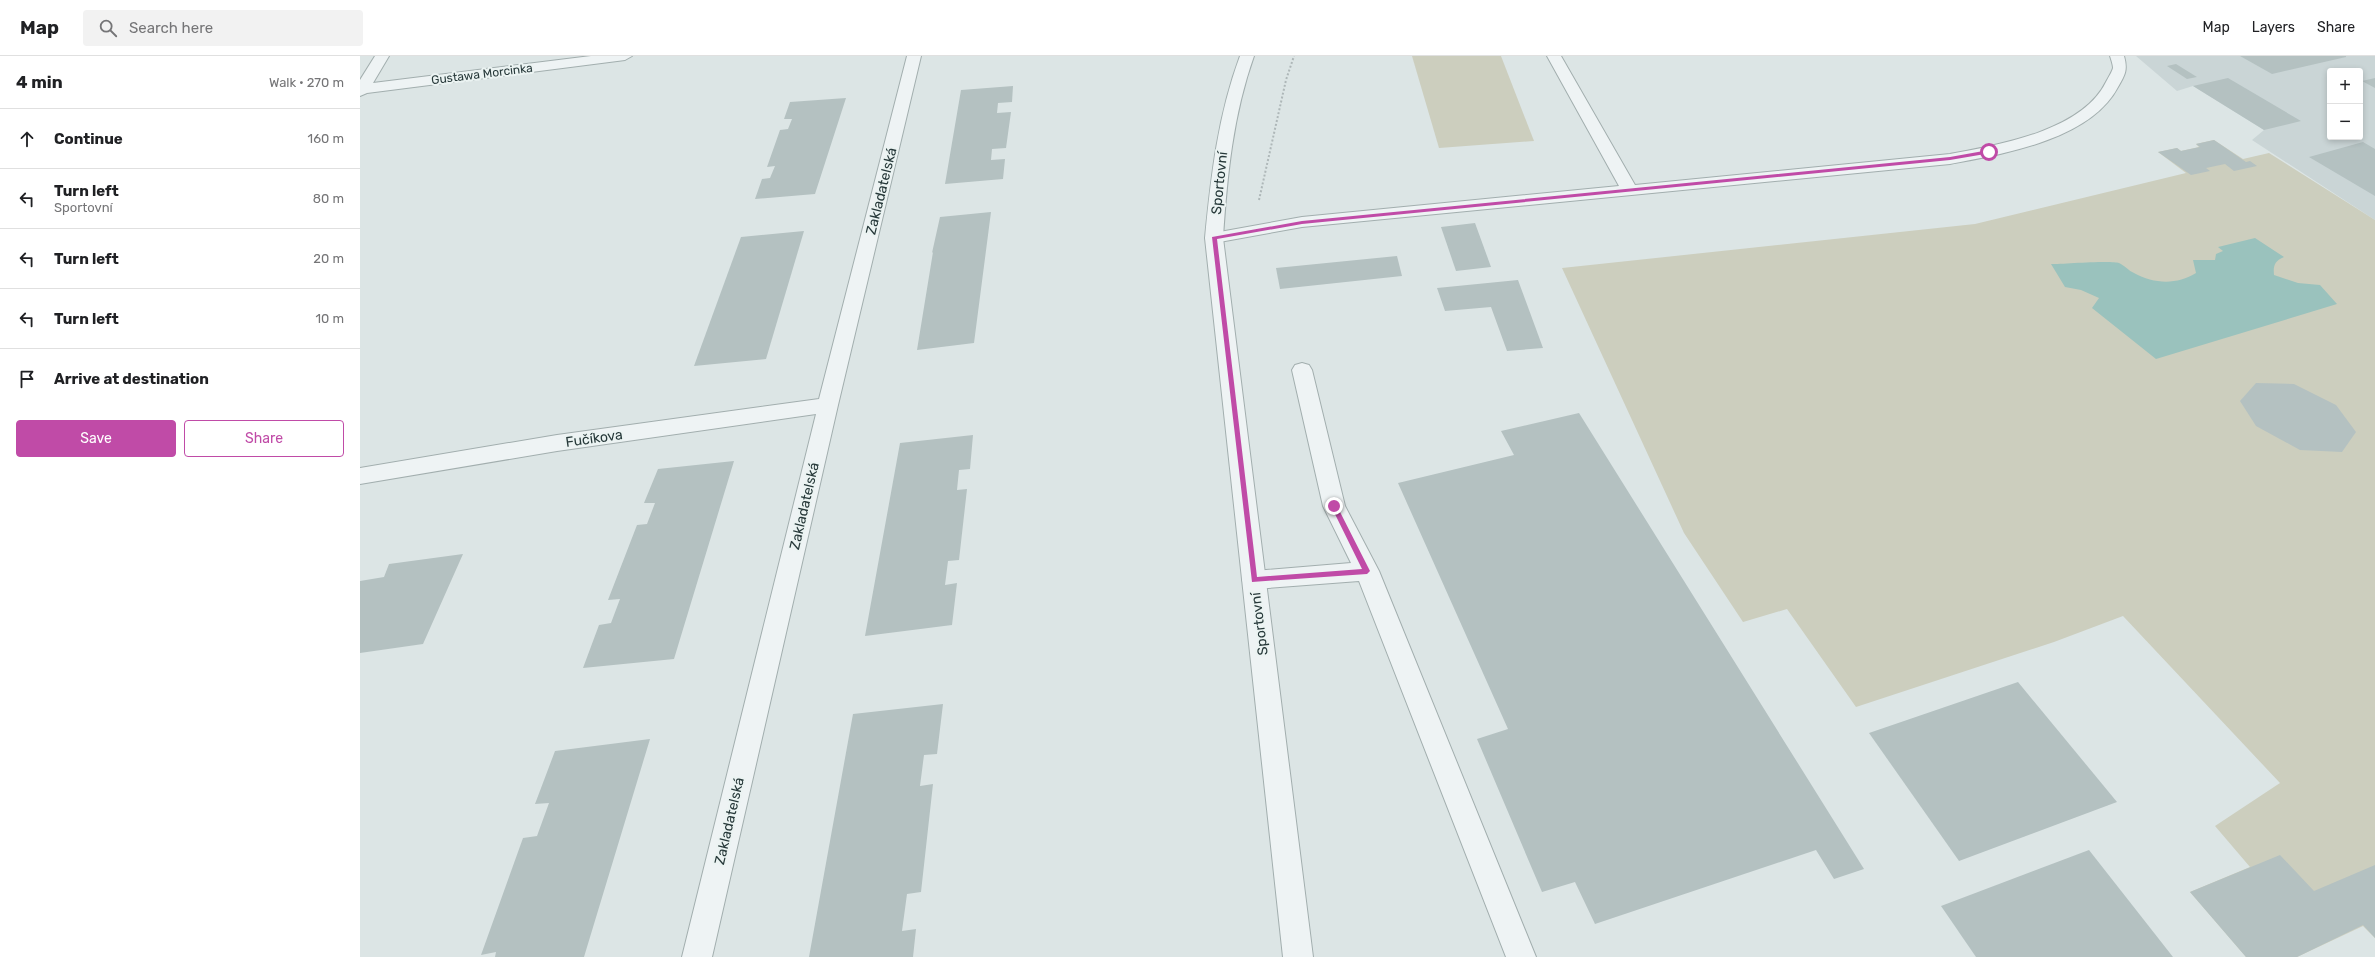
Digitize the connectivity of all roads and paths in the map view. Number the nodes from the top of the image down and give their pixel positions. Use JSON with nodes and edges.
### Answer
{"nodes":[{"id":1,"x":382,"y":56,"type":"edge"},
{"id":2,"x":625,"y":56,"type":"edge"},
{"id":3,"x":914,"y":56,"type":"edge"},
{"id":4,"x":1247,"y":56,"type":"edge"},
{"id":5,"x":1294,"y":56,"type":"edge"},
{"id":6,"x":1554,"y":56,"type":"edge"},
{"id":7,"x":2117,"y":56,"type":"edge"},
{"id":8,"x":361,"y":90,"type":"edge"},
{"id":9,"x":1629,"y":189,"type":"junction"},
{"id":10,"x":1252,"y":231,"type":"junction"},
{"id":11,"x":1214,"y":238,"type":"junction"},
{"id":12,"x":1302,"y":370,"type":"dead end"},
{"id":13,"x":828,"y":405,"type":"junction"},
{"id":14,"x":360,"y":476,"type":"edge"},
{"id":15,"x":1367,"y":571,"type":"junction"},
{"id":16,"x":1254,"y":580,"type":"junction"},
{"id":17,"x":697,"y":957,"type":"edge"},
{"id":18,"x":1298,"y":957,"type":"edge"},
{"id":19,"x":1521,"y":957,"type":"edge"}],
"edges":[{"from":1,"to":8,"type":"street"},
{"from":2,"to":8,"type":"street","name":"Gustawa Morcinka"},
{"from":3,"to":13,"type":"street","name":"Zakladatelská"},
{"from":4,"to":11,"type":"street","name":"Sportovní"},
{"from":5,"to":10,"type":"path"},
{"from":6,"to":9,"type":"street"},
{"from":7,"to":9,"type":"street"},
{"from":9,"to":10,"type":"street"},
{"from":10,"to":11,"type":"street"},
{"from":11,"to":16,"type":"street","name":"Sportovní"},
{"from":12,"to":15,"type":"street"},
{"from":13,"to":14,"type":"street","name":"Fučíkova"},
{"from":13,"to":17,"type":"street","name":"Zakladatelská"},
{"from":15,"to":16,"type":"street"},
{"from":15,"to":19,"type":"street"},
{"from":16,"to":18,"type":"street","name":"Sportovní"}]}
